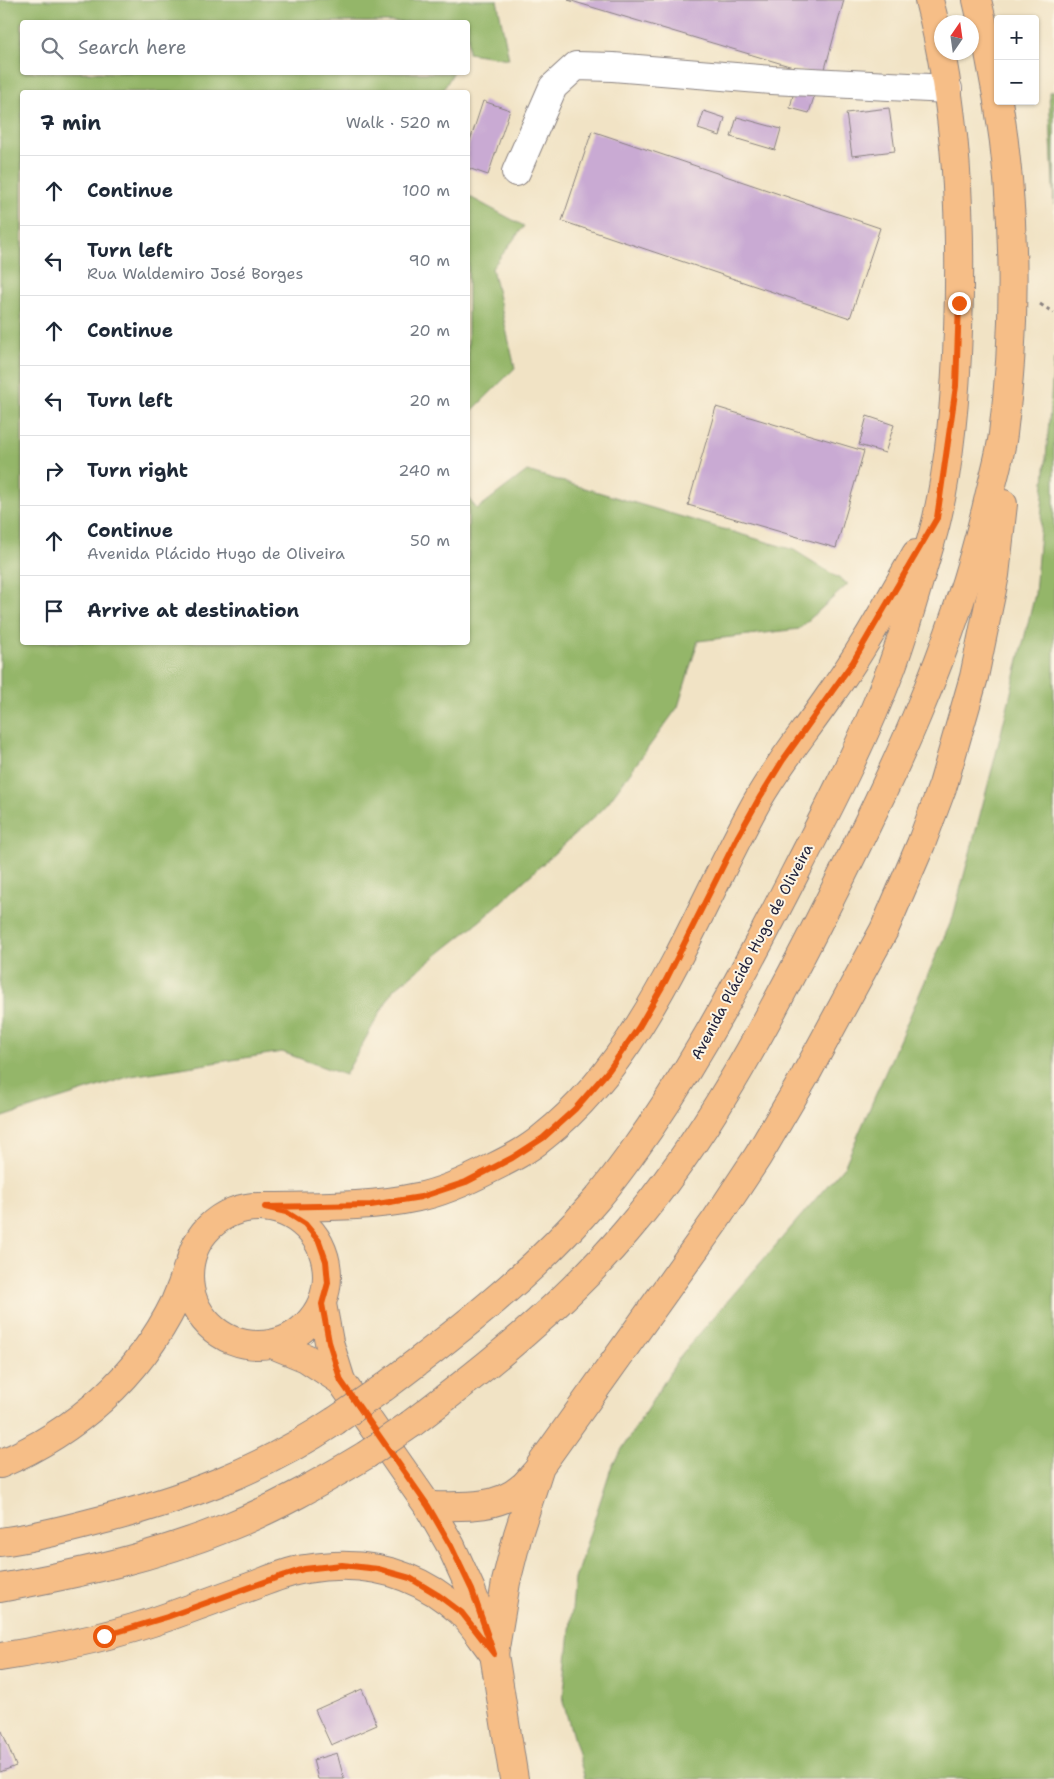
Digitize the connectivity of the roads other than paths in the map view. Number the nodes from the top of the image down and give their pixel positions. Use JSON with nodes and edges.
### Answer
{"nodes":[{"id":1,"x":929,"y":0,"type":"edge"},
{"id":2,"x":977,"y":0,"type":"edge"},
{"id":3,"x":994,"y":79,"type":"edge"},
{"id":4,"x":948,"y":89,"type":"junction"},
{"id":5,"x":998,"y":105,"type":"edge"},
{"id":6,"x":516,"y":172,"type":"dead end"},
{"id":7,"x":1002,"y":438,"type":"junction"},
{"id":8,"x":937,"y":518,"type":"junction"},
{"id":9,"x":265,"y":1207,"type":"junction"},
{"id":10,"x":190,"y":1263,"type":"junction"},
{"id":11,"x":322,"y":1304,"type":"junction"},
{"id":12,"x":272,"y":1344,"type":"junction"},
{"id":13,"x":341,"y":1381,"type":"junction"},
{"id":14,"x":0,"y":1464,"type":"edge"},
{"id":15,"x":540,"y":1466,"type":"junction"},
{"id":16,"x":428,"y":1506,"type":"junction"},
{"id":17,"x":0,"y":1542,"type":"edge"},
{"id":18,"x":0,"y":1588,"type":"edge"},
{"id":19,"x":494,"y":1654,"type":"junction"},
{"id":20,"x":0,"y":1657,"type":"edge"},
{"id":21,"x":514,"y":1779,"type":"edge"}],
"edges":[{"from":1,"to":4,"type":"main road","name":"Avenida Plácido Hugo de Oliveira"},
{"from":2,"to":3,"type":"main road"},
{"from":4,"to":6,"type":"lane"},
{"from":4,"to":8,"type":"main road","name":"Avenida Plácido Hugo de Oliveira"},
{"from":5,"to":7,"type":"main road"},
{"from":7,"to":15,"type":"main road"},
{"from":7,"to":18,"type":"main road","bridge":true},
{"from":8,"to":9,"type":"main road"},
{"from":8,"to":17,"type":"main road","name":"Avenida Plácido Hugo de Oliveira","bridge":true},
{"from":9,"to":10,"type":"main road"},
{"from":9,"to":11,"type":"main road"},
{"from":10,"to":12,"type":"main road"},
{"from":10,"to":14,"type":"main road"},
{"from":11,"to":12,"type":"main road"},
{"from":11,"to":13,"type":"main road"},
{"from":12,"to":13,"type":"main road"},
{"from":13,"to":16,"type":"main road"},
{"from":15,"to":16,"type":"main road"},
{"from":15,"to":19,"type":"main road"},
{"from":16,"to":19,"type":"main road"},
{"from":19,"to":20,"type":"main road"},
{"from":19,"to":21,"type":"main road"}]}
